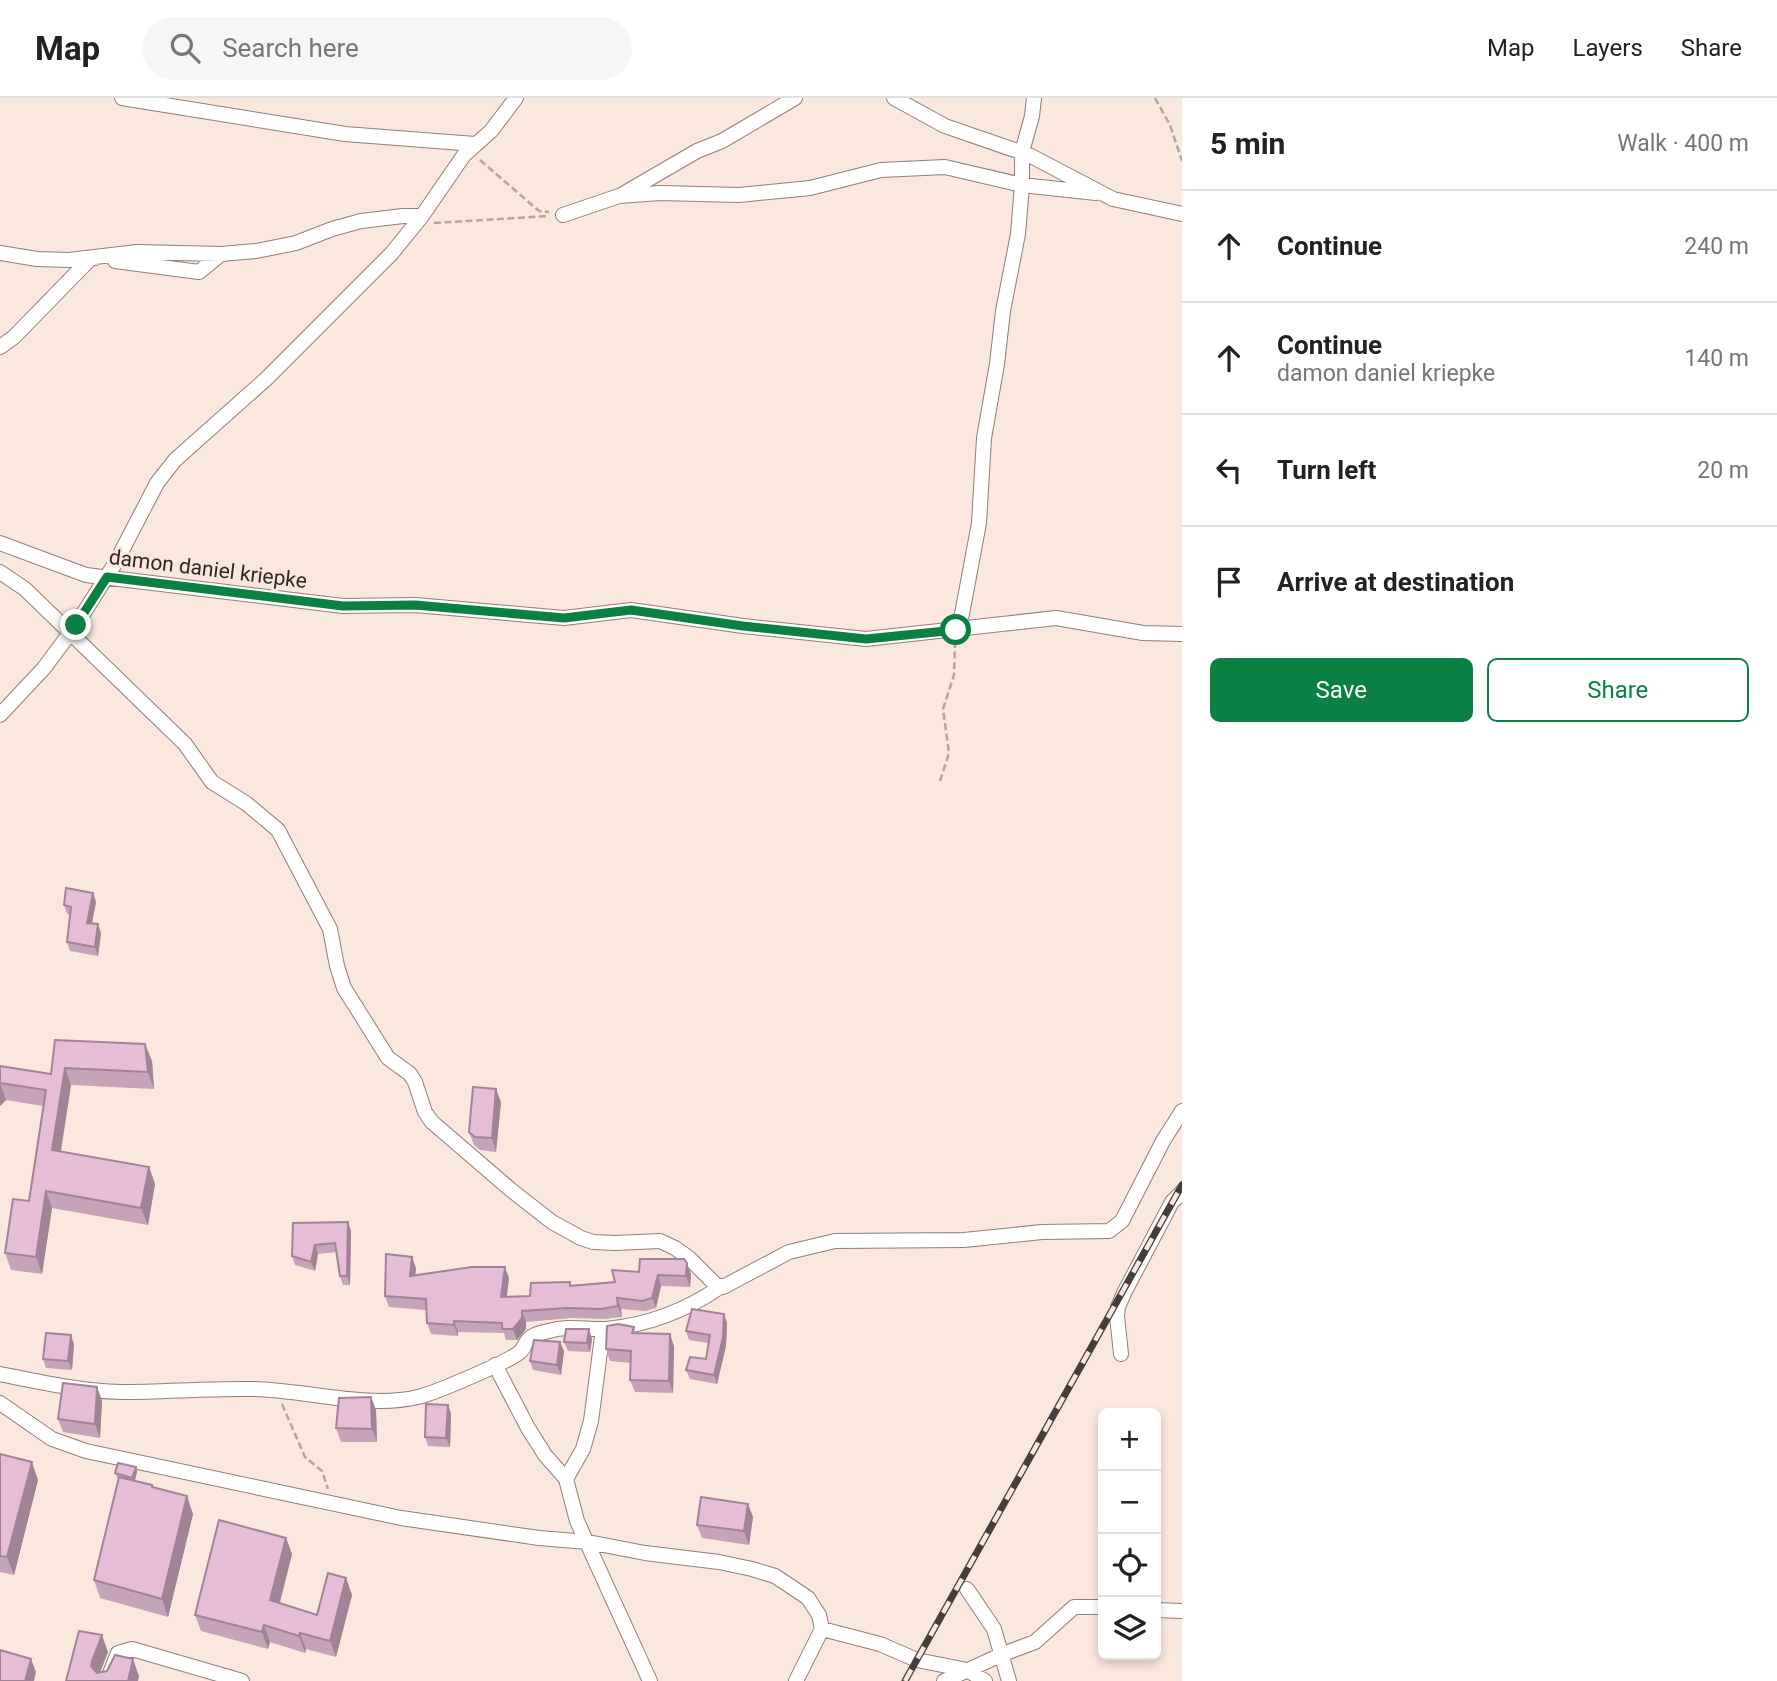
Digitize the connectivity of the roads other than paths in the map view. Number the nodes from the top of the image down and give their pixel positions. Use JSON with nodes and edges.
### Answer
{"nodes":[{"id":1,"x":122,"y":98,"type":"edge"},
{"id":2,"x":516,"y":98,"type":"edge"},
{"id":3,"x":795,"y":98,"type":"edge"},
{"id":4,"x":894,"y":98,"type":"edge"},
{"id":5,"x":1034,"y":98,"type":"edge"},
{"id":6,"x":472,"y":147,"type":"junction"},
{"id":7,"x":1022,"y":152,"type":"junction"},
{"id":8,"x":1022,"y":185,"type":"junction"},
{"id":9,"x":1099,"y":193,"type":"junction"},
{"id":10,"x":618,"y":197,"type":"junction"},
{"id":11,"x":1182,"y":214,"type":"edge"},
{"id":12,"x":563,"y":215,"type":"road end"},
{"id":13,"x":422,"y":216,"type":"junction"},
{"id":14,"x":0,"y":253,"type":"edge"},
{"id":15,"x":91,"y":258,"type":"junction"},
{"id":16,"x":0,"y":346,"type":"edge"},
{"id":17,"x":0,"y":543,"type":"edge"},
{"id":18,"x":0,"y":572,"type":"edge"},
{"id":19,"x":107,"y":577,"type":"junction"},
{"id":20,"x":956,"y":630,"type":"junction"},
{"id":21,"x":69,"y":634,"type":"junction"},
{"id":22,"x":1182,"y":634,"type":"edge"},
{"id":23,"x":0,"y":715,"type":"edge"},
{"id":24,"x":1182,"y":1111,"type":"edge"},
{"id":25,"x":1182,"y":1192,"type":"edge"},
{"id":26,"x":719,"y":1287,"type":"junction"},
{"id":27,"x":603,"y":1329,"type":"junction"},
{"id":28,"x":1121,"y":1354,"type":"dead end"},
{"id":29,"x":495,"y":1365,"type":"junction"},
{"id":30,"x":0,"y":1374,"type":"edge"},
{"id":31,"x":0,"y":1403,"type":"edge"},
{"id":32,"x":566,"y":1479,"type":"junction"},
{"id":33,"x":588,"y":1542,"type":"junction"},
{"id":34,"x":967,"y":1589,"type":"dead end"},
{"id":35,"x":1098,"y":1607,"type":"edge"},
{"id":36,"x":1161,"y":1610,"type":"edge"},
{"id":37,"x":1182,"y":1611,"type":"edge"},
{"id":38,"x":822,"y":1629,"type":"junction"},
{"id":39,"x":1003,"y":1654,"type":"junction"},
{"id":40,"x":967,"y":1670,"type":"junction"},
{"id":41,"x":107,"y":1681,"type":"edge"},
{"id":42,"x":242,"y":1681,"type":"edge"},
{"id":43,"x":650,"y":1681,"type":"edge"},
{"id":44,"x":796,"y":1681,"type":"edge"},
{"id":45,"x":944,"y":1681,"type":"edge"},
{"id":46,"x":985,"y":1681,"type":"edge"},
{"id":47,"x":1009,"y":1681,"type":"edge"}],
"edges":[{"from":1,"to":6,"type":"street"},
{"from":2,"to":6,"type":"street"},
{"from":3,"to":10,"type":"street"},
{"from":4,"to":7,"type":"street"},
{"from":5,"to":7,"type":"street"},
{"from":6,"to":13,"type":"street"},
{"from":7,"to":8,"type":"street"},
{"from":7,"to":9,"type":"street"},
{"from":8,"to":9,"type":"street"},
{"from":8,"to":10,"type":"street"},
{"from":8,"to":20,"type":"street"},
{"from":9,"to":11,"type":"street"},
{"from":10,"to":12,"type":"street"},
{"from":13,"to":15,"type":"street"},
{"from":13,"to":19,"type":"street"},
{"from":14,"to":15,"type":"street"},
{"from":15,"to":16,"type":"street"},
{"from":17,"to":19,"type":"street","name":"damon daniel kriepke"},
{"from":18,"to":21,"type":"street"},
{"from":19,"to":20,"type":"street","name":"damon daniel kriepke"},
{"from":19,"to":21,"type":"street"},
{"from":20,"to":22,"type":"street","name":"damon daniel kriepke"},
{"from":21,"to":23,"type":"street"},
{"from":21,"to":26,"type":"street"},
{"from":24,"to":26,"type":"street"},
{"from":25,"to":28,"type":"street"},
{"from":26,"to":27,"type":"street"},
{"from":27,"to":29,"type":"street"},
{"from":27,"to":32,"type":"street"},
{"from":29,"to":30,"type":"street"},
{"from":29,"to":32,"type":"street"},
{"from":31,"to":33,"type":"street"},
{"from":32,"to":33,"type":"street"},
{"from":33,"to":38,"type":"street"},
{"from":33,"to":43,"type":"street"},
{"from":34,"to":39,"type":"street"},
{"from":35,"to":39,"type":"street"},
{"from":36,"to":37,"type":"street"},
{"from":38,"to":40,"type":"street"},
{"from":38,"to":44,"type":"street"},
{"from":39,"to":40,"type":"street"},
{"from":39,"to":47,"type":"street"},
{"from":40,"to":45,"type":"street"},
{"from":40,"to":46,"type":"street"},
{"from":41,"to":42,"type":"street"}]}
